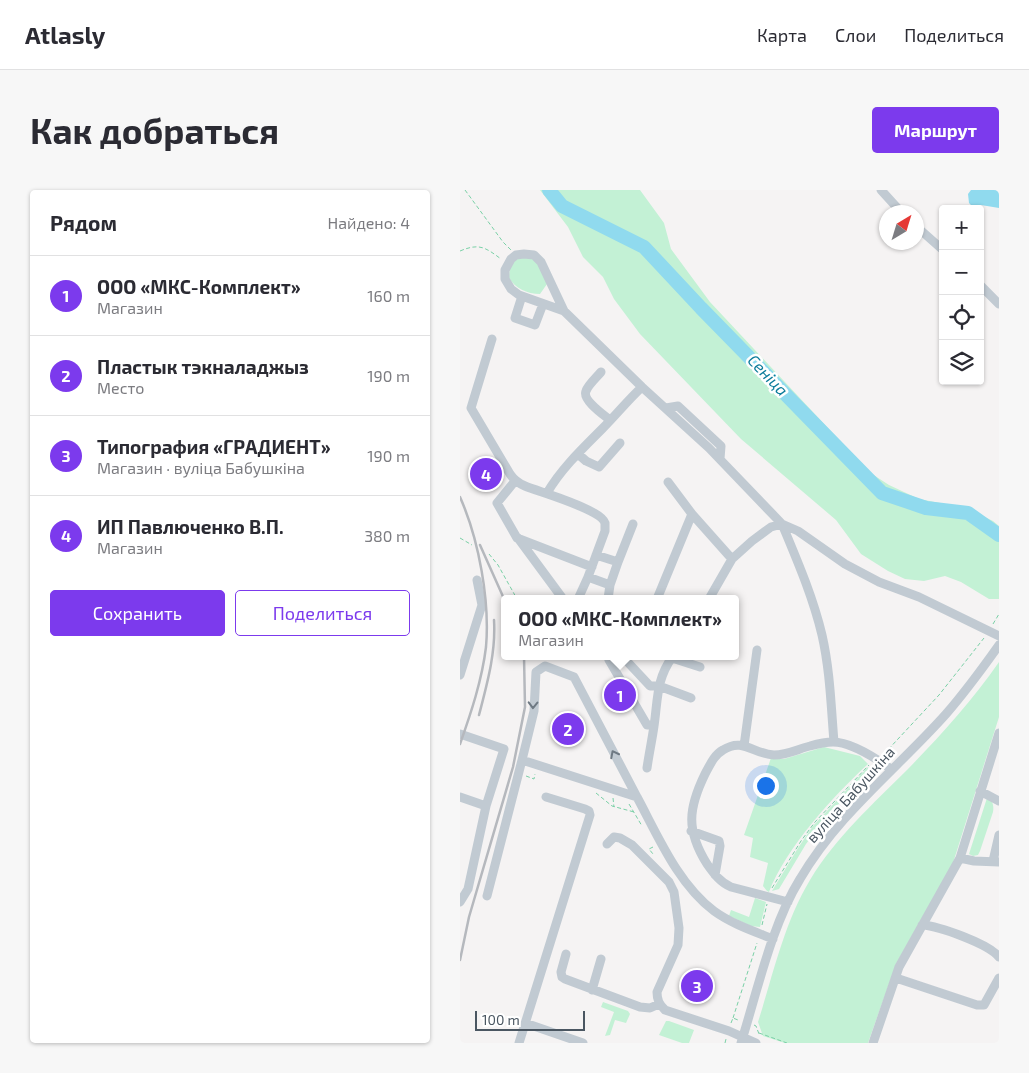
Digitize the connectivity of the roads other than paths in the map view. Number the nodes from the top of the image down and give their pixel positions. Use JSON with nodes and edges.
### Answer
{"nodes":[{"id":1,"x":881,"y":190,"type":"edge"},
{"id":2,"x":895,"y":205,"type":"edge"},
{"id":3,"x":924,"y":233,"type":"edge"},
{"id":4,"x":939,"y":246,"type":"edge"},
{"id":5,"x":984,"y":289,"type":"edge"},
{"id":6,"x":522,"y":296,"type":"junction"},
{"id":7,"x":543,"y":304,"type":"junction"},
{"id":8,"x":999,"y":304,"type":"edge"},
{"id":9,"x":564,"y":311,"type":"junction"},
{"id":10,"x":492,"y":339,"type":"dead end"},
{"id":11,"x":601,"y":372,"type":"dead end"},
{"id":12,"x":642,"y":387,"type":"junction"},
{"id":13,"x":610,"y":420,"type":"junction"},
{"id":14,"x":620,"y":443,"type":"dead end"},
{"id":15,"x":578,"y":454,"type":"junction"},
{"id":16,"x":515,"y":481,"type":"junction"},
{"id":17,"x":668,"y":482,"type":"dead end"},
{"id":18,"x":547,"y":493,"type":"junction"},
{"id":19,"x":692,"y":514,"type":"junction"},
{"id":20,"x":633,"y":524,"type":"dead end"},
{"id":21,"x":782,"y":524,"type":"junction"},
{"id":22,"x":517,"y":538,"type":"junction"},
{"id":23,"x":596,"y":555,"type":"junction"},
{"id":24,"x":732,"y":559,"type":"junction"},
{"id":25,"x":618,"y":562,"type":"junction"},
{"id":26,"x":592,"y":567,"type":"junction"},
{"id":27,"x":588,"y":577,"type":"junction"},
{"id":28,"x":477,"y":580,"type":"dead end"},
{"id":29,"x":610,"y":585,"type":"junction"},
{"id":30,"x":559,"y":595,"type":"edge"},
{"id":31,"x":580,"y":595,"type":"edge"},
{"id":32,"x":609,"y":595,"type":"edge"},
{"id":33,"x":659,"y":595,"type":"edge"},
{"id":34,"x":711,"y":595,"type":"edge"},
{"id":35,"x":999,"y":636,"type":"edge"},
{"id":36,"x":999,"y":645,"type":"edge"},
{"id":37,"x":757,"y":650,"type":"dead end"},
{"id":38,"x":609,"y":660,"type":"edge"},
{"id":39,"x":626,"y":660,"type":"edge"},
{"id":40,"x":670,"y":660,"type":"edge"},
{"id":41,"x":680,"y":660,"type":"edge"},
{"id":42,"x":700,"y":667,"type":"dead end"},
{"id":43,"x":460,"y":675,"type":"edge"},
{"id":44,"x":659,"y":686,"type":"junction"},
{"id":45,"x":691,"y":698,"type":"dead end"},
{"id":46,"x":654,"y":725,"type":"junction"},
{"id":47,"x":460,"y":734,"type":"edge"},
{"id":48,"x":999,"y":734,"type":"edge"},
{"id":49,"x":834,"y":742,"type":"junction"},
{"id":50,"x":744,"y":746,"type":"junction"},
{"id":51,"x":522,"y":760,"type":"junction"},
{"id":52,"x":646,"y":768,"type":"dead end"},
{"id":53,"x":891,"y":769,"type":"junction"},
{"id":54,"x":980,"y":791,"type":"junction"},
{"id":55,"x":460,"y":797,"type":"edge"},
{"id":56,"x":546,"y":797,"type":"dead end"},
{"id":57,"x":637,"y":797,"type":"junction"},
{"id":58,"x":999,"y":802,"type":"edge"},
{"id":59,"x":486,"y":806,"type":"junction"},
{"id":60,"x":691,"y":831,"type":"junction"},
{"id":61,"x":999,"y":835,"type":"edge"},
{"id":62,"x":607,"y":844,"type":"dead end"},
{"id":63,"x":960,"y":858,"type":"junction"},
{"id":64,"x":996,"y":861,"type":"edge"},
{"id":65,"x":715,"y":875,"type":"junction"},
{"id":66,"x":487,"y":896,"type":"dead end"},
{"id":67,"x":460,"y":902,"type":"edge"},
{"id":68,"x":788,"y":902,"type":"junction"},
{"id":69,"x":922,"y":925,"type":"junction"},
{"id":70,"x":774,"y":939,"type":"junction"},
{"id":71,"x":566,"y":954,"type":"dead end"},
{"id":72,"x":999,"y":957,"type":"edge"},
{"id":73,"x":601,"y":959,"type":"dead end"},
{"id":74,"x":896,"y":978,"type":"junction"},
{"id":75,"x":999,"y":978,"type":"edge"},
{"id":76,"x":592,"y":990,"type":"junction"},
{"id":77,"x":659,"y":1004,"type":"junction"},
{"id":78,"x":525,"y":1023,"type":"junction"},
{"id":79,"x":742,"y":1040,"type":"edge"},
{"id":80,"x":757,"y":1041,"type":"edge"},
{"id":81,"x":519,"y":1043,"type":"edge"},
{"id":82,"x":582,"y":1043,"type":"edge"},
{"id":83,"x":873,"y":1043,"type":"edge"}],
"edges":[{"from":1,"to":2,"type":"street"},
{"from":3,"to":4,"type":"street"},
{"from":5,"to":8,"type":"street"},
{"from":6,"to":7,"type":"street"},
{"from":6,"to":7,"type":"street"},
{"from":6,"to":9,"type":"street"},
{"from":7,"to":9,"type":"street"},
{"from":9,"to":12,"type":"street"},
{"from":10,"to":16,"type":"street"},
{"from":11,"to":13,"type":"street"},
{"from":12,"to":13,"type":"street"},
{"from":12,"to":21,"type":"street"},
{"from":13,"to":15,"type":"street"},
{"from":14,"to":15,"type":"street"},
{"from":15,"to":18,"type":"street"},
{"from":16,"to":18,"type":"street"},
{"from":16,"to":22,"type":"street"},
{"from":17,"to":19,"type":"street"},
{"from":18,"to":23,"type":"street"},
{"from":19,"to":24,"type":"street"},
{"from":19,"to":33,"type":"street"},
{"from":20,"to":25,"type":"street"},
{"from":21,"to":24,"type":"street"},
{"from":21,"to":35,"type":"street"},
{"from":21,"to":49,"type":"street"},
{"from":22,"to":26,"type":"street"},
{"from":22,"to":30,"type":"street"},
{"from":23,"to":25,"type":"street"},
{"from":23,"to":26,"type":"street"},
{"from":24,"to":34,"type":"street"},
{"from":25,"to":29,"type":"street"},
{"from":26,"to":27,"type":"street"},
{"from":27,"to":29,"type":"street"},
{"from":27,"to":31,"type":"street"},
{"from":28,"to":43,"type":"street"},
{"from":29,"to":32,"type":"street"},
{"from":36,"to":53,"type":"street","name":"вуліца Бабушкіна"},
{"from":37,"to":50,"type":"street"},
{"from":38,"to":46,"type":"street"},
{"from":39,"to":44,"type":"street"},
{"from":40,"to":44,"type":"street"},
{"from":41,"to":42,"type":"street"},
{"from":44,"to":45,"type":"street"},
{"from":44,"to":46,"type":"street"},
{"from":46,"to":52,"type":"street"},
{"from":47,"to":59,"type":"street"},
{"from":48,"to":54,"type":"street"},
{"from":49,"to":50,"type":"street"},
{"from":49,"to":53,"type":"street"},
{"from":50,"to":60,"type":"street"},
{"from":51,"to":57,"type":"street"},
{"from":57,"to":51,"type":"street","one_way":true},
{"from":51,"to":66,"type":"street"},
{"from":53,"to":68,"type":"street","name":"вуліца Бабушкіна"},
{"from":54,"to":58,"type":"street"},
{"from":54,"to":63,"type":"street"},
{"from":55,"to":59,"type":"street"},
{"from":56,"to":78,"type":"street"},
{"from":57,"to":70,"type":"street"},
{"from":59,"to":67,"type":"street"},
{"from":60,"to":65,"type":"street"},
{"from":60,"to":65,"type":"street"},
{"from":61,"to":64,"type":"street"},
{"from":62,"to":77,"type":"street"},
{"from":63,"to":64,"type":"street"},
{"from":63,"to":69,"type":"street"},
{"from":65,"to":68,"type":"street"},
{"from":68,"to":70,"type":"street","name":"вуліца Бабушкіна"},
{"from":69,"to":72,"type":"street"},
{"from":69,"to":74,"type":"street"},
{"from":70,"to":79,"type":"street","name":"вуліца Бабушкіна"},
{"from":71,"to":76,"type":"street"},
{"from":73,"to":76,"type":"street"},
{"from":74,"to":75,"type":"street"},
{"from":74,"to":83,"type":"street"},
{"from":76,"to":77,"type":"street"},
{"from":77,"to":79,"type":"street"},
{"from":78,"to":81,"type":"street"},
{"from":78,"to":82,"type":"street"},
{"from":79,"to":80,"type":"street"}]}
